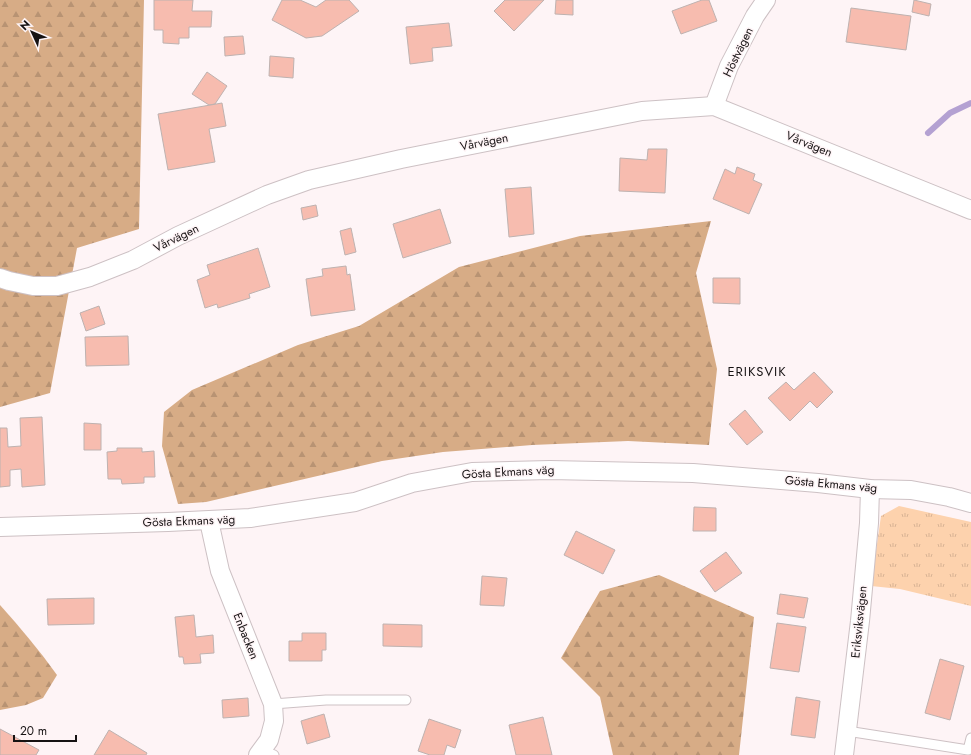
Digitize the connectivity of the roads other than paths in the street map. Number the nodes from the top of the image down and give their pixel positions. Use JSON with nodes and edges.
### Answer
{"nodes":[{"id":1,"x":766,"y":0,"type":"edge"},
{"id":2,"x":714,"y":106,"type":"junction"},
{"id":3,"x":971,"y":210,"type":"edge"},
{"id":4,"x":0,"y":278,"type":"edge"},
{"id":5,"x":870,"y":489,"type":"junction"},
{"id":6,"x":971,"y":503,"type":"edge"},
{"id":7,"x":208,"y":520,"type":"junction"},
{"id":8,"x":0,"y":527,"type":"edge"},
{"id":9,"x":406,"y":700,"type":"dead end"},
{"id":10,"x":273,"y":704,"type":"junction"},
{"id":11,"x":847,"y":731,"type":"junction"},
{"id":12,"x":971,"y":738,"type":"edge"},
{"id":13,"x":265,"y":753,"type":"edge"},
{"id":14,"x":844,"y":755,"type":"edge"}],
"edges":[{"from":1,"to":2,"type":"street","name":"Höstvägen"},
{"from":2,"to":3,"type":"street","name":"Vårvägen"},
{"from":2,"to":4,"type":"street","name":"Vårvägen"},
{"from":5,"to":6,"type":"street","name":"Gösta Ekmans väg"},
{"from":5,"to":7,"type":"street","name":"Gösta Ekmans väg"},
{"from":5,"to":11,"type":"street","name":"Eriksviksvägen"},
{"from":7,"to":8,"type":"street","name":"Gösta Ekmans väg"},
{"from":7,"to":10,"type":"street","name":"Enbacken"},
{"from":9,"to":10,"type":"lane"},
{"from":10,"to":13,"type":"street","name":"Enbacken"},
{"from":11,"to":12,"type":"lane"},
{"from":11,"to":14,"type":"street","name":"Eriksviksvägen"}]}
